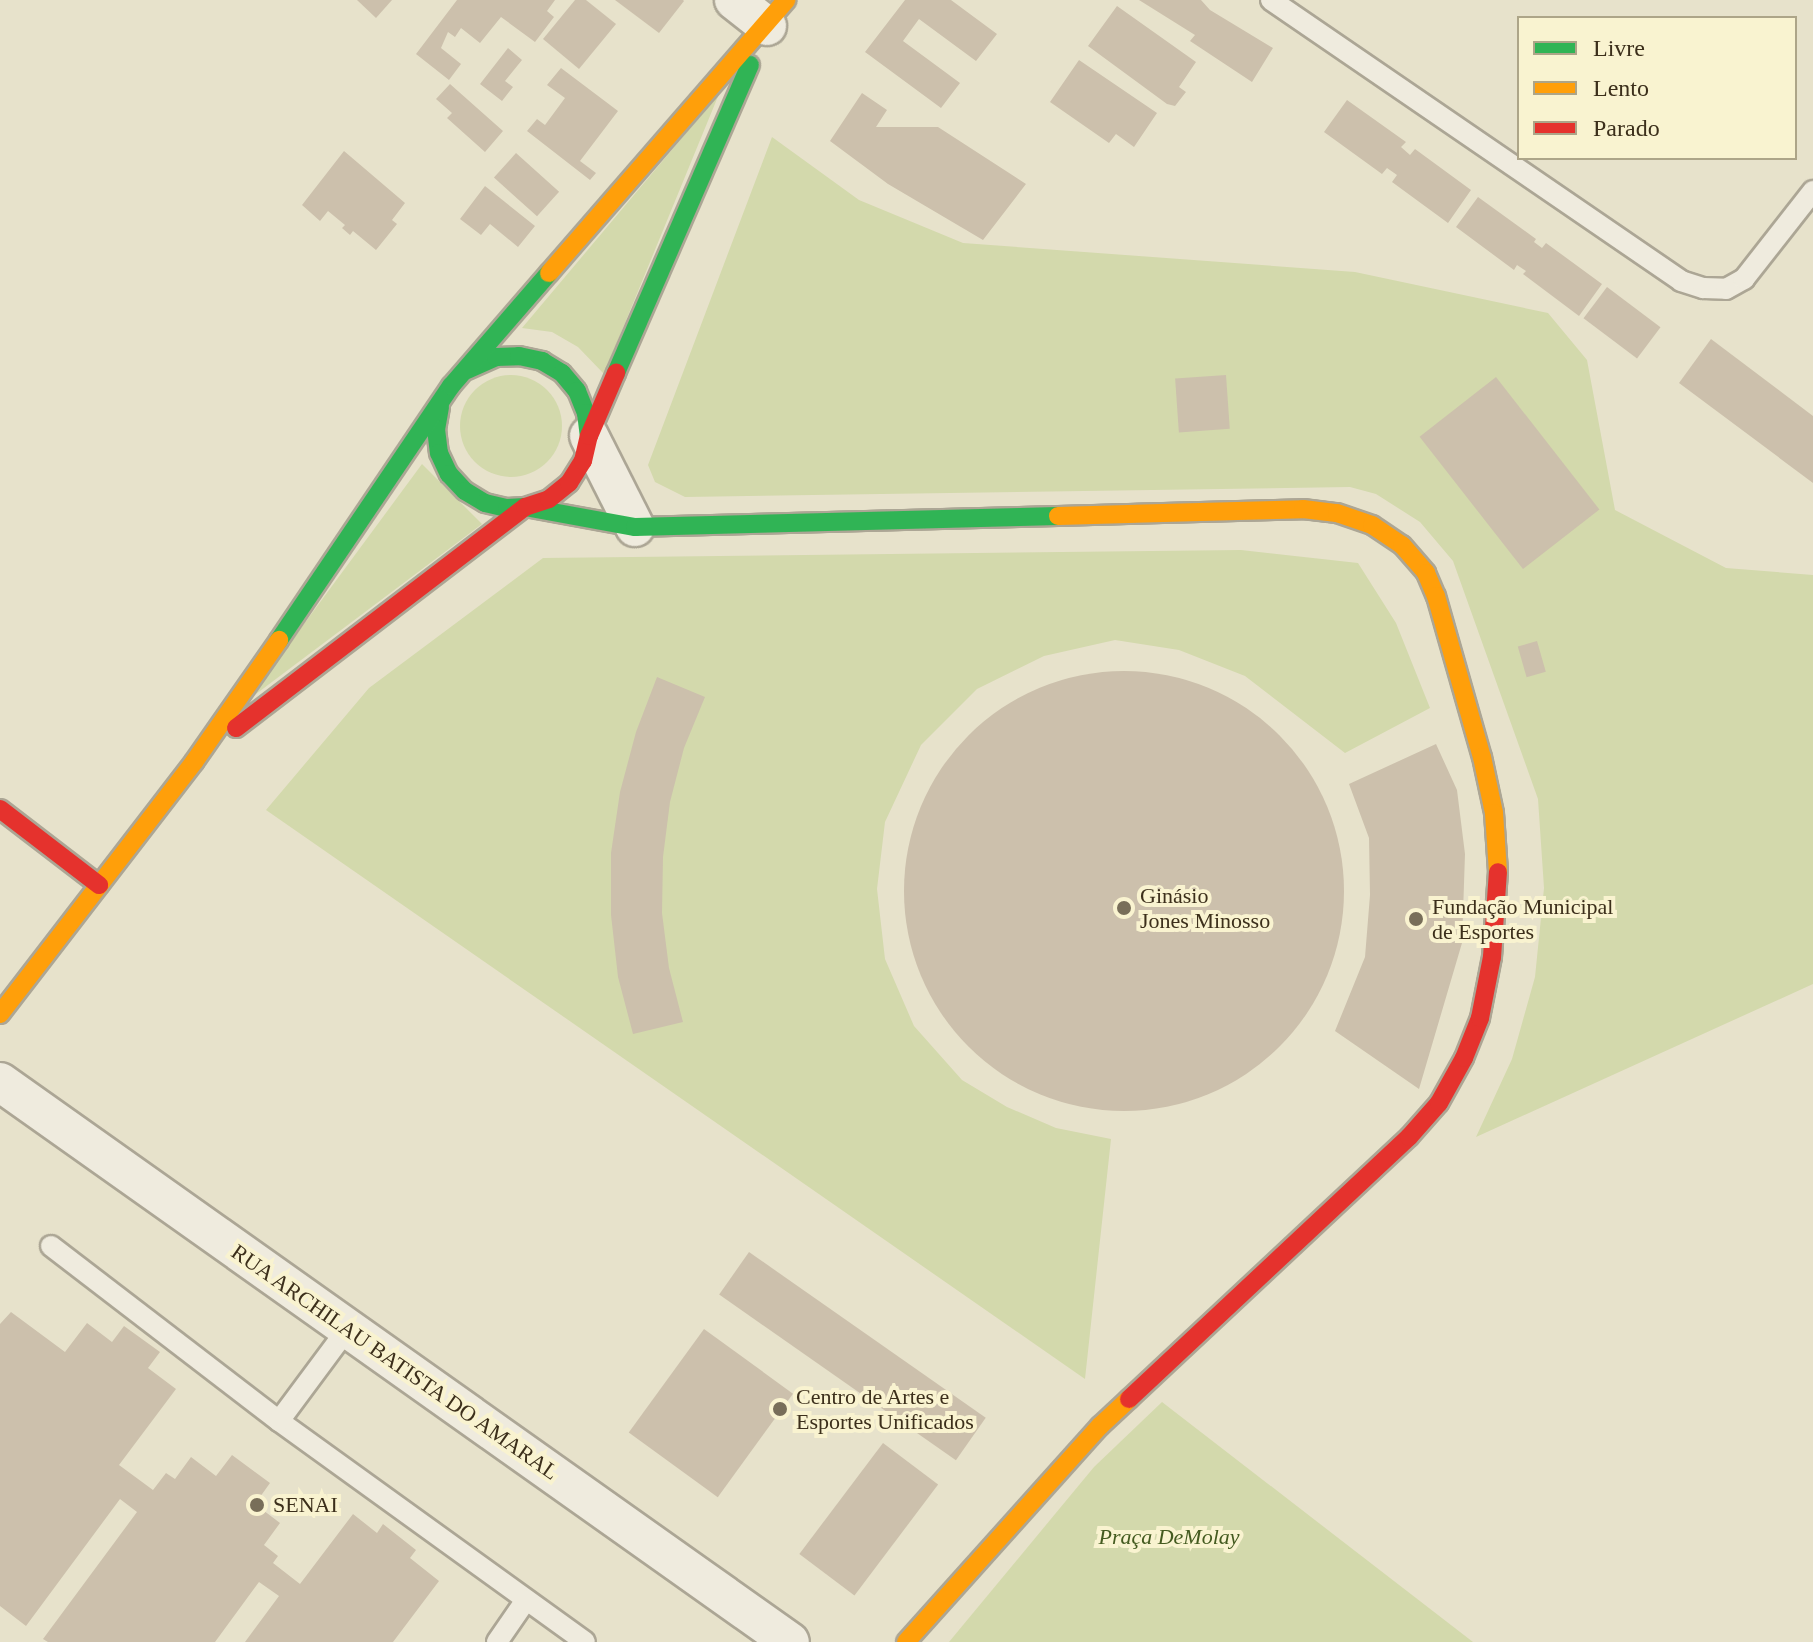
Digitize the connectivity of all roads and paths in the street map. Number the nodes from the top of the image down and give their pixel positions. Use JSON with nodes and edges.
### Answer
{"nodes":[{"id":1,"x":734,"y":0,"type":"edge"},
{"id":2,"x":1271,"y":0,"type":"edge"},
{"id":3,"x":777,"y":13,"type":"edge"},
{"id":4,"x":1813,"y":191,"type":"edge"},
{"id":5,"x":467,"y":370,"type":"junction"},
{"id":6,"x":440,"y":407,"type":"junction"},
{"id":7,"x":589,"y":436,"type":"junction"},
{"id":8,"x":525,"y":507,"type":"junction"},
{"id":9,"x":635,"y":527,"type":"junction"},
{"id":10,"x":194,"y":762,"type":"junction"},
{"id":11,"x":0,"y":809,"type":"edge"},
{"id":12,"x":99,"y":885,"type":"junction"},
{"id":13,"x":0,"y":1014,"type":"edge"},
{"id":14,"x":0,"y":1082,"type":"edge"},
{"id":15,"x":51,"y":1246,"type":"dead end"},
{"id":16,"x":348,"y":1328,"type":"junction"},
{"id":17,"x":279,"y":1421,"type":"junction"},
{"id":18,"x":526,"y":1600,"type":"junction"},
{"id":19,"x":497,"y":1642,"type":"edge"},
{"id":20,"x":585,"y":1642,"type":"edge"},
{"id":21,"x":790,"y":1642,"type":"edge"},
{"id":22,"x":906,"y":1642,"type":"edge"}],
"edges":[{"from":1,"to":3,"type":"street"},
{"from":2,"to":4,"type":"lane"},
{"from":3,"to":5,"type":"main road"},
{"from":3,"to":7,"type":"main road"},
{"from":5,"to":6,"type":"main road"},
{"from":5,"to":7,"type":"main road"},
{"from":6,"to":8,"type":"main road"},
{"from":6,"to":10,"type":"main road"},
{"from":7,"to":8,"type":"main road"},
{"from":7,"to":9,"type":"street"},
{"from":8,"to":9,"type":"main road"},
{"from":8,"to":10,"type":"main road"},
{"from":9,"to":22,"type":"main road"},
{"from":10,"to":12,"type":"main road"},
{"from":11,"to":12,"type":"main road"},
{"from":12,"to":13,"type":"main road"},
{"from":14,"to":16,"type":"street","name":"RUA ARCHILAU BATISTA DO AMARAL"},
{"from":15,"to":17,"type":"lane"},
{"from":16,"to":17,"type":"lane"},
{"from":16,"to":21,"type":"street","name":"RUA ARCHILAU BATISTA DO AMARAL"},
{"from":17,"to":18,"type":"lane"},
{"from":18,"to":19,"type":"lane"},
{"from":18,"to":20,"type":"lane"}]}
